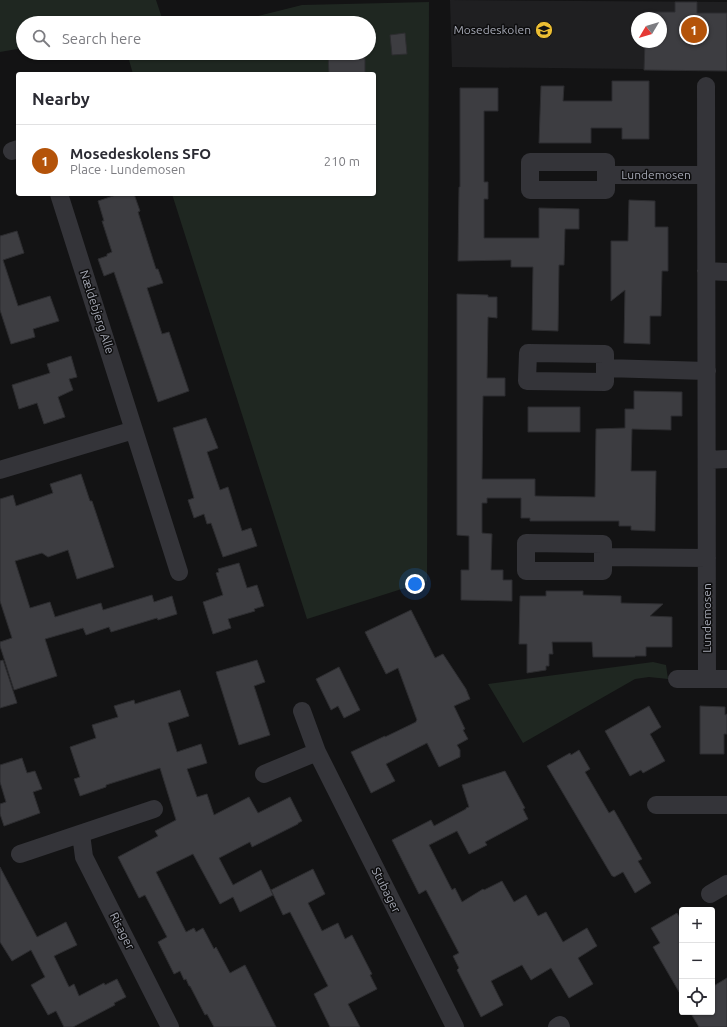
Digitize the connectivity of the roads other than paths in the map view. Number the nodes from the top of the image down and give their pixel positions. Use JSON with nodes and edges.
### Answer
{"nodes":[{"id":1,"x":706,"y":86,"type":"dead end"},
{"id":2,"x":606,"y":175,"type":"dead end"},
{"id":3,"x":706,"y":175,"type":"junction"},
{"id":4,"x":60,"y":196,"type":"edge"},
{"id":5,"x":706,"y":271,"type":"junction"},
{"id":6,"x":727,"y":272,"type":"edge"},
{"id":7,"x":605,"y":368,"type":"dead end"},
{"id":8,"x":707,"y":371,"type":"junction"},
{"id":9,"x":134,"y":430,"type":"junction"},
{"id":10,"x":727,"y":459,"type":"edge"},
{"id":11,"x":707,"y":460,"type":"junction"},
{"id":12,"x":0,"y":470,"type":"edge"},
{"id":13,"x":603,"y":557,"type":"dead end"},
{"id":14,"x":707,"y":558,"type":"junction"},
{"id":15,"x":179,"y":572,"type":"dead end"},
{"id":16,"x":677,"y":679,"type":"dead end"},
{"id":17,"x":707,"y":679,"type":"junction"},
{"id":18,"x":727,"y":679,"type":"edge"},
{"id":19,"x":302,"y":711,"type":"dead end"},
{"id":20,"x":317,"y":752,"type":"junction"},
{"id":21,"x":264,"y":774,"type":"dead end"},
{"id":22,"x":656,"y":805,"type":"dead end"},
{"id":23,"x":727,"y":805,"type":"edge"},
{"id":24,"x":154,"y":809,"type":"dead end"},
{"id":25,"x":81,"y":834,"type":"junction"},
{"id":26,"x":20,"y":854,"type":"dead end"},
{"id":27,"x":727,"y":884,"type":"edge"},
{"id":28,"x":710,"y":894,"type":"dead end"},
{"id":29,"x":170,"y":1027,"type":"edge"},
{"id":30,"x":455,"y":1027,"type":"edge"}],
"edges":[{"from":1,"to":3,"type":"street","name":"Lundemosen"},
{"from":2,"to":3,"type":"street","name":"Lundemosen"},
{"from":3,"to":5,"type":"street","name":"Lundemosen"},
{"from":4,"to":9,"type":"street","name":"Nældebjerg Alle"},
{"from":5,"to":6,"type":"street"},
{"from":5,"to":8,"type":"street","name":"Lundemosen"},
{"from":7,"to":8,"type":"street"},
{"from":8,"to":11,"type":"street","name":"Lundemosen"},
{"from":9,"to":12,"type":"street"},
{"from":9,"to":15,"type":"street","name":"Nældebjerg Alle"},
{"from":10,"to":11,"type":"street"},
{"from":11,"to":14,"type":"street","name":"Lundemosen"},
{"from":13,"to":14,"type":"street"},
{"from":14,"to":17,"type":"street","name":"Lundemosen"},
{"from":16,"to":17,"type":"street"},
{"from":17,"to":18,"type":"street"},
{"from":19,"to":20,"type":"street","name":"Stubager"},
{"from":20,"to":21,"type":"street"},
{"from":20,"to":30,"type":"street","name":"Stubager"},
{"from":22,"to":23,"type":"street"},
{"from":24,"to":25,"type":"street"},
{"from":25,"to":26,"type":"street"},
{"from":25,"to":29,"type":"street","name":"Risager"},
{"from":27,"to":28,"type":"street"}]}
